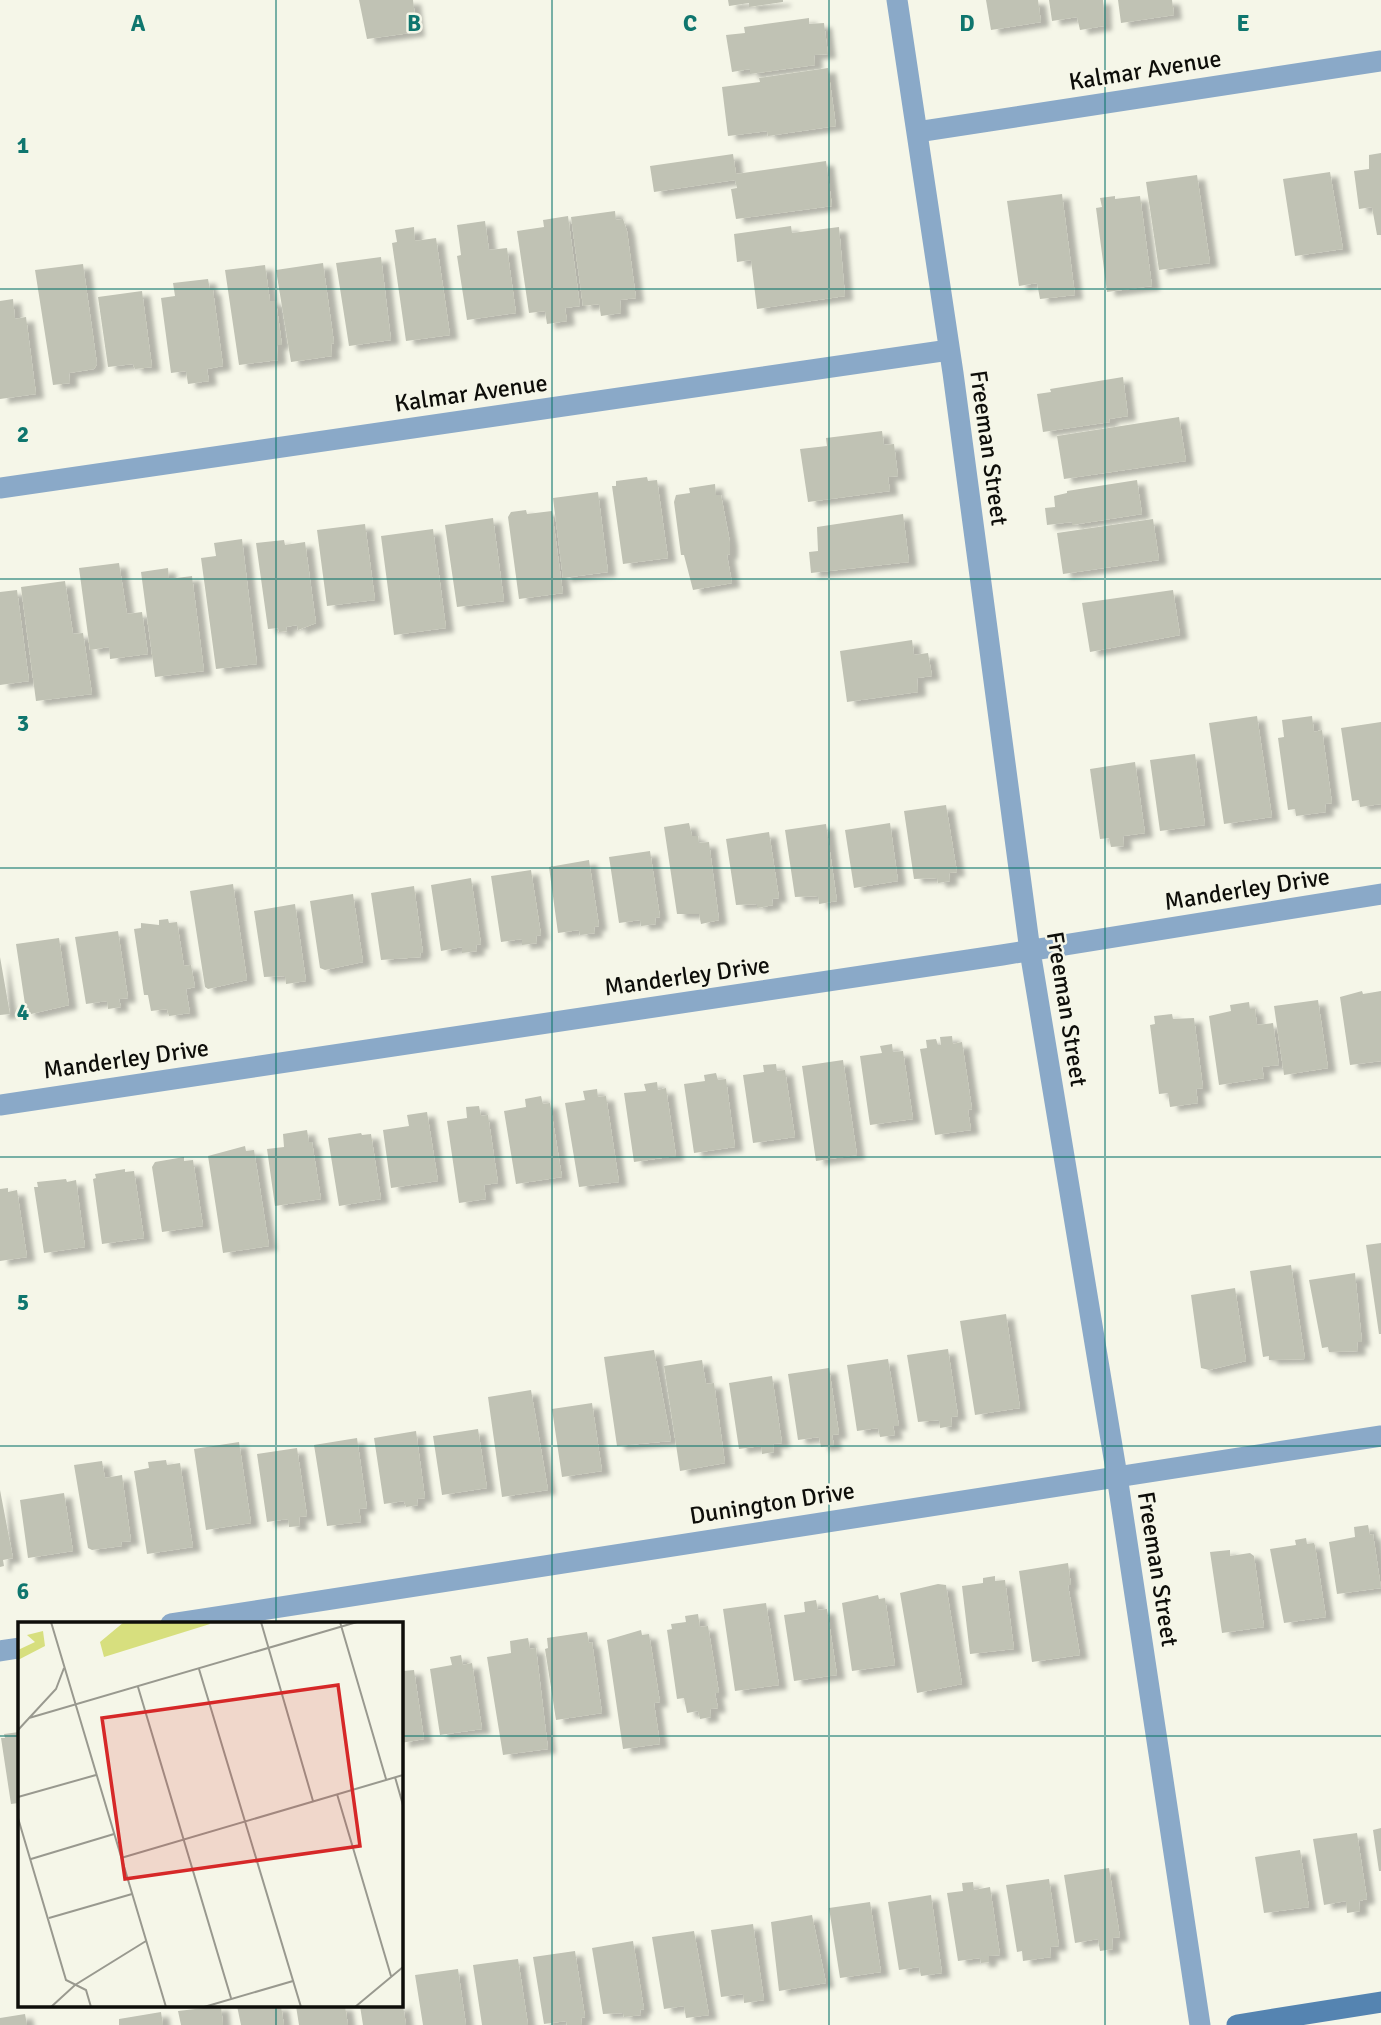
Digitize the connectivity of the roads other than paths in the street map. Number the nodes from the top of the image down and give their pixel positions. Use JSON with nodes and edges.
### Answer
{"nodes":[{"id":1,"x":897,"y":0,"type":"edge"},
{"id":2,"x":1381,"y":61,"type":"edge"},
{"id":3,"x":917,"y":132,"type":"junction"},
{"id":4,"x":950,"y":350,"type":"junction"},
{"id":5,"x":0,"y":488,"type":"edge"},
{"id":6,"x":1381,"y":894,"type":"edge"},
{"id":7,"x":1030,"y":951,"type":"junction"},
{"id":8,"x":0,"y":1105,"type":"edge"},
{"id":9,"x":1381,"y":1436,"type":"edge"},
{"id":10,"x":1117,"y":1476,"type":"junction"},
{"id":11,"x":184,"y":1622,"type":"edge"},
{"id":12,"x":18,"y":1648,"type":"edge"},
{"id":13,"x":0,"y":1651,"type":"edge"},
{"id":14,"x":1381,"y":2002,"type":"edge"},
{"id":15,"x":1200,"y":2025,"type":"edge"},
{"id":16,"x":1237,"y":2025,"type":"edge"}],
"edges":[{"from":1,"to":3,"type":"street","name":"Freeman Street"},
{"from":2,"to":3,"type":"street","name":"Kalmar Avenue"},
{"from":3,"to":4,"type":"street","name":"Freeman Street"},
{"from":4,"to":5,"type":"street","name":"Kalmar Avenue"},
{"from":4,"to":7,"type":"street","name":"Freeman Street"},
{"from":6,"to":7,"type":"street","name":"Manderley Drive"},
{"from":7,"to":8,"type":"street","name":"Manderley Drive"},
{"from":7,"to":10,"type":"street","name":"Freeman Street"},
{"from":9,"to":10,"type":"street","name":"Dunington Drive"},
{"from":10,"to":11,"type":"street","name":"Dunington Drive"},
{"from":10,"to":15,"type":"street","name":"Freeman Street"},
{"from":12,"to":13,"type":"street"},
{"from":14,"to":16,"type":"main road"}]}
